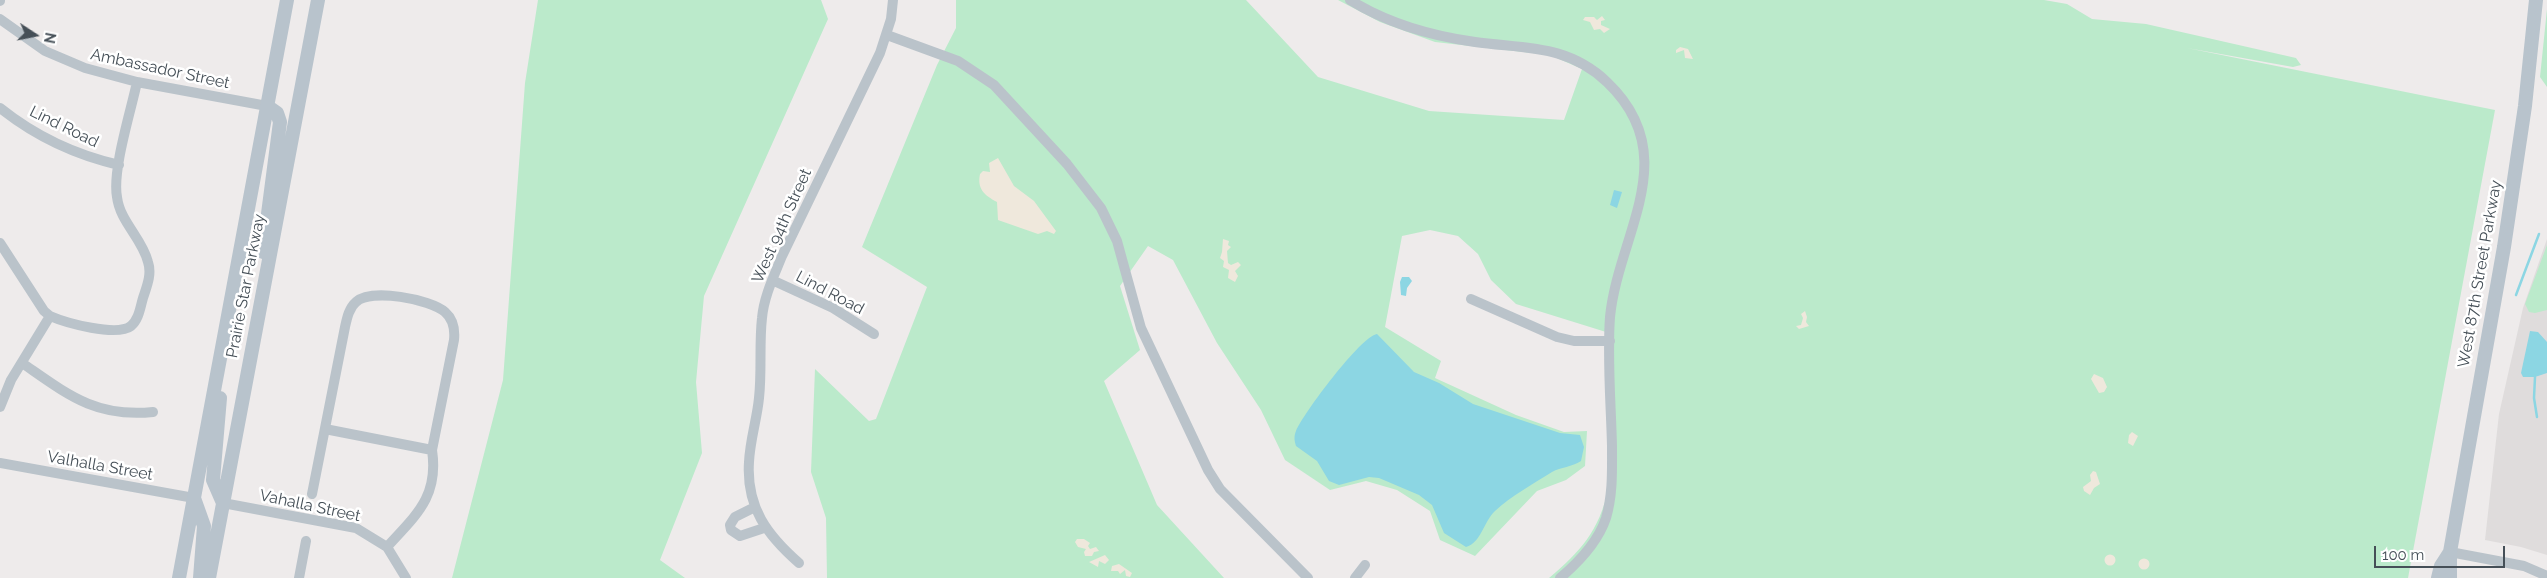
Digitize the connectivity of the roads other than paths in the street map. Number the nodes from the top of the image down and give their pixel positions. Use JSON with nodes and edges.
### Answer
{"nodes":[{"id":1,"x":287,"y":0,"type":"edge"},
{"id":2,"x":318,"y":0,"type":"edge"},
{"id":3,"x":893,"y":0,"type":"edge"},
{"id":4,"x":1350,"y":0,"type":"edge"},
{"id":5,"x":2536,"y":0,"type":"edge"},
{"id":6,"x":0,"y":19,"type":"edge"},
{"id":7,"x":887,"y":34,"type":"junction"},
{"id":8,"x":136,"y":82,"type":"junction"},
{"id":9,"x":267,"y":106,"type":"junction"},
{"id":10,"x":0,"y":108,"type":"edge"},
{"id":11,"x":119,"y":165,"type":"junction"},
{"id":12,"x":0,"y":243,"type":"edge"},
{"id":13,"x":266,"y":274,"type":"junction"},
{"id":14,"x":772,"y":280,"type":"junction"},
{"id":15,"x":1472,"y":299,"type":"dead end"},
{"id":16,"x":230,"y":303,"type":"junction"},
{"id":17,"x":50,"y":316,"type":"junction"},
{"id":18,"x":874,"y":334,"type":"dead end"},
{"id":19,"x":1610,"y":341,"type":"junction"},
{"id":20,"x":22,"y":363,"type":"junction"},
{"id":21,"x":3,"y":392,"type":"edge"},
{"id":22,"x":0,"y":407,"type":"edge"},
{"id":23,"x":153,"y":412,"type":"dead end"},
{"id":24,"x":325,"y":429,"type":"junction"},
{"id":25,"x":432,"y":450,"type":"junction"},
{"id":26,"x":0,"y":463,"type":"edge"},
{"id":27,"x":312,"y":494,"type":"dead end"},
{"id":28,"x":194,"y":498,"type":"junction"},
{"id":29,"x":223,"y":504,"type":"junction"},
{"id":30,"x":755,"y":507,"type":"junction"},
{"id":31,"x":764,"y":528,"type":"junction"},
{"id":32,"x":306,"y":541,"type":"dead end"},
{"id":33,"x":387,"y":546,"type":"junction"},
{"id":34,"x":2450,"y":552,"type":"junction"},
{"id":35,"x":799,"y":563,"type":"dead end"},
{"id":36,"x":1365,"y":566,"type":"dead end"},
{"id":37,"x":1300,"y":569,"type":"junction"},
{"id":38,"x":2547,"y":576,"type":"edge"},
{"id":39,"x":179,"y":578,"type":"edge"},
{"id":40,"x":200,"y":578,"type":"edge"},
{"id":41,"x":209,"y":578,"type":"edge"},
{"id":42,"x":298,"y":578,"type":"edge"},
{"id":43,"x":406,"y":578,"type":"edge"},
{"id":44,"x":1293,"y":578,"type":"edge"},
{"id":45,"x":1308,"y":578,"type":"edge"},
{"id":46,"x":1355,"y":578,"type":"edge"},
{"id":47,"x":1560,"y":578,"type":"edge"},
{"id":48,"x":2438,"y":578,"type":"edge"},
{"id":49,"x":2450,"y":578,"type":"edge"}],
"edges":[{"from":1,"to":9,"type":"main road","name":"Prairie Star Parkway"},
{"from":2,"to":13,"type":"main road","name":"Prairie Star Parkway"},
{"from":3,"to":7,"type":"street","name":"West 94th Street"},
{"from":4,"to":19,"type":"street"},
{"from":5,"to":34,"type":"main road","name":"West 87th Street Parkway"},
{"from":6,"to":8,"type":"street","name":"Ambassador Street"},
{"from":7,"to":14,"type":"street","name":"West 94th Street"},
{"from":7,"to":37,"type":"street"},
{"from":8,"to":9,"type":"street","name":"Ambassador Street"},
{"from":8,"to":11,"type":"street"},
{"from":9,"to":13,"type":"main road"},
{"from":9,"to":16,"type":"main road","name":"Prairie Star Parkway"},
{"from":10,"to":11,"type":"street","name":"Lind Road"},
{"from":11,"to":17,"type":"street"},
{"from":12,"to":17,"type":"street"},
{"from":13,"to":29,"type":"main road","name":"Prairie Star Parkway"},
{"from":14,"to":18,"type":"street","name":"Lind Road"},
{"from":14,"to":30,"type":"street","name":"West 94th Street"},
{"from":15,"to":19,"type":"street"},
{"from":16,"to":28,"type":"main road","name":"Prairie Star Parkway"},
{"from":16,"to":29,"type":"main road"},
{"from":17,"to":20,"type":"street"},
{"from":19,"to":47,"type":"street"},
{"from":20,"to":21,"type":"street"},
{"from":20,"to":23,"type":"street"},
{"from":21,"to":22,"type":"street"},
{"from":24,"to":25,"type":"street"},
{"from":24,"to":25,"type":"street"},
{"from":24,"to":27,"type":"street"},
{"from":25,"to":33,"type":"street"},
{"from":26,"to":28,"type":"street","name":"Valhalla Street"},
{"from":28,"to":39,"type":"main road","name":"Prairie Star Parkway"},
{"from":28,"to":40,"type":"main road"},
{"from":29,"to":33,"type":"street","name":"Vahalla Street"},
{"from":29,"to":41,"type":"main road","name":"Prairie Star Parkway"},
{"from":30,"to":31,"type":"street","name":"West 94th Street"},
{"from":30,"to":31,"type":"street"},
{"from":31,"to":35,"type":"street","name":"West 94th Street"},
{"from":32,"to":42,"type":"street"},
{"from":33,"to":43,"type":"street"},
{"from":34,"to":38,"type":"street"},
{"from":34,"to":48,"type":"main road","name":"West 87th Street Parkway"},
{"from":34,"to":49,"type":"main road","name":"West 87th Street Parkway"},
{"from":36,"to":46,"type":"street"},
{"from":37,"to":44,"type":"street"},
{"from":37,"to":45,"type":"street"}]}
